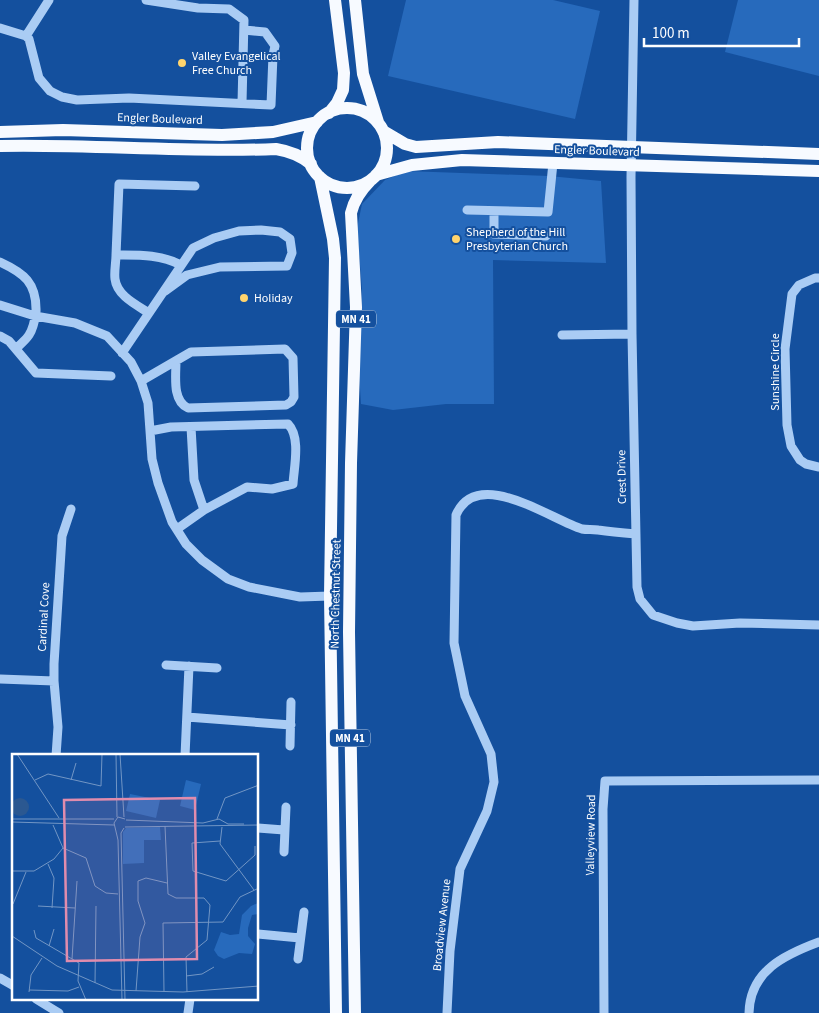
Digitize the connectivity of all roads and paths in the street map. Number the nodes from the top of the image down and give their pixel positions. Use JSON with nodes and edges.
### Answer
{"nodes":[{"id":1,"x":49,"y":0,"type":"edge"},
{"id":2,"x":146,"y":0,"type":"edge"},
{"id":3,"x":335,"y":0,"type":"edge"},
{"id":4,"x":355,"y":0,"type":"edge"},
{"id":5,"x":634,"y":0,"type":"edge"},
{"id":6,"x":0,"y":28,"type":"edge"},
{"id":7,"x":244,"y":30,"type":"junction"},
{"id":8,"x":26,"y":36,"type":"junction"},
{"id":9,"x":242,"y":104,"type":"junction"},
{"id":10,"x":329,"y":112,"type":"junction"},
{"id":11,"x":317,"y":122,"type":"junction"},
{"id":12,"x":381,"y":128,"type":"junction"},
{"id":13,"x":0,"y":132,"type":"edge"},
{"id":14,"x":0,"y":146,"type":"edge"},
{"id":15,"x":632,"y":146,"type":"junction"},
{"id":16,"x":819,"y":154,"type":"edge"},
{"id":17,"x":553,"y":163,"type":"junction"},
{"id":18,"x":311,"y":164,"type":"junction"},
{"id":19,"x":631,"y":166,"type":"junction"},
{"id":20,"x":819,"y":171,"type":"edge"},
{"id":21,"x":320,"y":176,"type":"junction"},
{"id":22,"x":373,"y":178,"type":"junction"},
{"id":23,"x":195,"y":186,"type":"dead end"},
{"id":24,"x":467,"y":210,"type":"dead end"},
{"id":25,"x":494,"y":212,"type":"junction"},
{"id":26,"x":546,"y":236,"type":"dead end"},
{"id":27,"x":116,"y":254,"type":"junction"},
{"id":28,"x":0,"y":262,"type":"edge"},
{"id":29,"x":181,"y":265,"type":"junction"},
{"id":30,"x":819,"y":278,"type":"edge"},
{"id":31,"x":165,"y":291,"type":"junction"},
{"id":32,"x":0,"y":305,"type":"edge"},
{"id":33,"x":149,"y":313,"type":"junction"},
{"id":34,"x":35,"y":316,"type":"junction"},
{"id":35,"x":632,"y":334,"type":"junction"},
{"id":36,"x":562,"y":335,"type":"dead end"},
{"id":37,"x":0,"y":336,"type":"edge"},
{"id":38,"x":16,"y":349,"type":"junction"},
{"id":39,"x":122,"y":353,"type":"junction"},
{"id":40,"x":176,"y":361,"type":"junction"},
{"id":41,"x":111,"y":376,"type":"dead end"},
{"id":42,"x":141,"y":381,"type":"junction"},
{"id":43,"x":191,"y":426,"type":"junction"},
{"id":44,"x":150,"y":431,"type":"junction"},
{"id":45,"x":819,"y":467,"type":"edge"},
{"id":46,"x":72,"y":509,"type":"dead end"},
{"id":47,"x":204,"y":510,"type":"junction"},
{"id":48,"x":177,"y":530,"type":"junction"},
{"id":49,"x":636,"y":534,"type":"junction"},
{"id":50,"x":330,"y":596,"type":"junction"},
{"id":51,"x":819,"y":626,"type":"edge"},
{"id":52,"x":166,"y":665,"type":"dead end"},
{"id":53,"x":189,"y":666,"type":"junction"},
{"id":54,"x":216,"y":668,"type":"dead end"},
{"id":55,"x":0,"y":679,"type":"edge"},
{"id":56,"x":54,"y":681,"type":"junction"},
{"id":57,"x":291,"y":702,"type":"dead end"},
{"id":58,"x":187,"y":718,"type":"junction"},
{"id":59,"x":291,"y":725,"type":"junction"},
{"id":60,"x":290,"y":746,"type":"dead end"},
{"id":61,"x":56,"y":754,"type":"edge"},
{"id":62,"x":185,"y":754,"type":"edge"},
{"id":63,"x":819,"y":780,"type":"edge"},
{"id":64,"x":286,"y":807,"type":"dead end"},
{"id":65,"x":259,"y":828,"type":"edge"},
{"id":66,"x":284,"y":830,"type":"junction"},
{"id":67,"x":284,"y":852,"type":"dead end"},
{"id":68,"x":304,"y":912,"type":"dead end"},
{"id":69,"x":259,"y":934,"type":"edge"},
{"id":70,"x":300,"y":938,"type":"junction"},
{"id":71,"x":819,"y":942,"type":"edge"},
{"id":72,"x":298,"y":959,"type":"dead end"},
{"id":73,"x":0,"y":978,"type":"edge"},
{"id":74,"x":12,"y":985,"type":"edge"},
{"id":75,"x":38,"y":1000,"type":"edge"},
{"id":76,"x":190,"y":1000,"type":"edge"},
{"id":77,"x":59,"y":1013,"type":"edge"},
{"id":78,"x":188,"y":1013,"type":"edge"},
{"id":79,"x":336,"y":1013,"type":"edge"},
{"id":80,"x":355,"y":1013,"type":"edge"},
{"id":81,"x":447,"y":1013,"type":"edge"},
{"id":82,"x":604,"y":1013,"type":"edge"},
{"id":83,"x":749,"y":1013,"type":"edge"}],
"edges":[{"from":1,"to":8,"type":"street"},
{"from":2,"to":7,"type":"street"},
{"from":3,"to":10,"type":"main road"},
{"from":4,"to":12,"type":"main road","number":"MN 41"},
{"from":5,"to":15,"type":"street","name":"Crest Drive"},
{"from":6,"to":8,"type":"street"},
{"from":7,"to":9,"type":"street"},
{"from":7,"to":9,"type":"street"},
{"from":8,"to":9,"type":"street"},
{"from":10,"to":11,"type":"main road"},
{"from":10,"to":12,"type":"main road"},
{"from":11,"to":13,"type":"main road","name":"Engler Boulevard"},
{"from":11,"to":18,"type":"main road"},
{"from":12,"to":15,"type":"main road","name":"Engler Boulevard"},
{"from":12,"to":22,"type":"main road","number":"MN 41"},
{"from":14,"to":18,"type":"main road"},
{"from":15,"to":16,"type":"main road","name":"Engler Boulevard"},
{"from":15,"to":19,"type":"street","name":"Crest Drive"},
{"from":17,"to":19,"type":"main road","name":"Engler Boulevard"},
{"from":17,"to":22,"type":"main road","name":"Engler Boulevard"},
{"from":17,"to":25,"type":"street"},
{"from":18,"to":21,"type":"main road","number":"MN 41"},
{"from":19,"to":20,"type":"main road","name":"Engler Boulevard"},
{"from":19,"to":35,"type":"street","name":"Crest Drive"},
{"from":21,"to":22,"type":"main road","number":"MN 41"},
{"from":21,"to":50,"type":"main road","name":"North Chestnut Street","number":"MN 41"},
{"from":22,"to":80,"type":"main road","name":"North Chestnut Street","number":"MN 41"},
{"from":23,"to":27,"type":"street"},
{"from":24,"to":25,"type":"street"},
{"from":25,"to":26,"type":"street"},
{"from":27,"to":29,"type":"street"},
{"from":27,"to":33,"type":"street"},
{"from":28,"to":34,"type":"street"},
{"from":29,"to":31,"type":"street"},
{"from":29,"to":31,"type":"street"},
{"from":30,"to":45,"type":"street","name":"Sunshine Circle"},
{"from":31,"to":33,"type":"street"},
{"from":32,"to":34,"type":"street"},
{"from":33,"to":39,"type":"street"},
{"from":34,"to":38,"type":"street"},
{"from":34,"to":39,"type":"street"},
{"from":35,"to":36,"type":"street"},
{"from":35,"to":49,"type":"street","name":"Crest Drive"},
{"from":37,"to":38,"type":"street"},
{"from":38,"to":41,"type":"street"},
{"from":39,"to":42,"type":"street"},
{"from":40,"to":40,"type":"street"},
{"from":40,"to":42,"type":"street"},
{"from":42,"to":44,"type":"street"},
{"from":43,"to":44,"type":"street"},
{"from":43,"to":47,"type":"street"},
{"from":43,"to":47,"type":"street"},
{"from":44,"to":48,"type":"street"},
{"from":46,"to":56,"type":"street","name":"Cardinal Cove"},
{"from":47,"to":48,"type":"street"},
{"from":48,"to":50,"type":"street"},
{"from":49,"to":51,"type":"street","name":"Crest Drive"},
{"from":49,"to":81,"type":"street","name":"Broadview Avenue"},
{"from":50,"to":79,"type":"main road","name":"North Chestnut Street","number":"MN 41"},
{"from":52,"to":53,"type":"street"},
{"from":53,"to":54,"type":"street"},
{"from":53,"to":58,"type":"street"},
{"from":55,"to":56,"type":"street"},
{"from":56,"to":61,"type":"street","name":"Cardinal Cove"},
{"from":57,"to":59,"type":"street"},
{"from":58,"to":59,"type":"street"},
{"from":58,"to":62,"type":"street"},
{"from":59,"to":60,"type":"street"},
{"from":63,"to":82,"type":"street","name":"Valleyview Road"},
{"from":64,"to":66,"type":"street"},
{"from":65,"to":66,"type":"street"},
{"from":66,"to":67,"type":"street"},
{"from":68,"to":70,"type":"street"},
{"from":69,"to":70,"type":"street"},
{"from":70,"to":72,"type":"street"},
{"from":71,"to":83,"type":"street"},
{"from":73,"to":74,"type":"street"},
{"from":75,"to":77,"type":"street"},
{"from":76,"to":78,"type":"street"}]}
